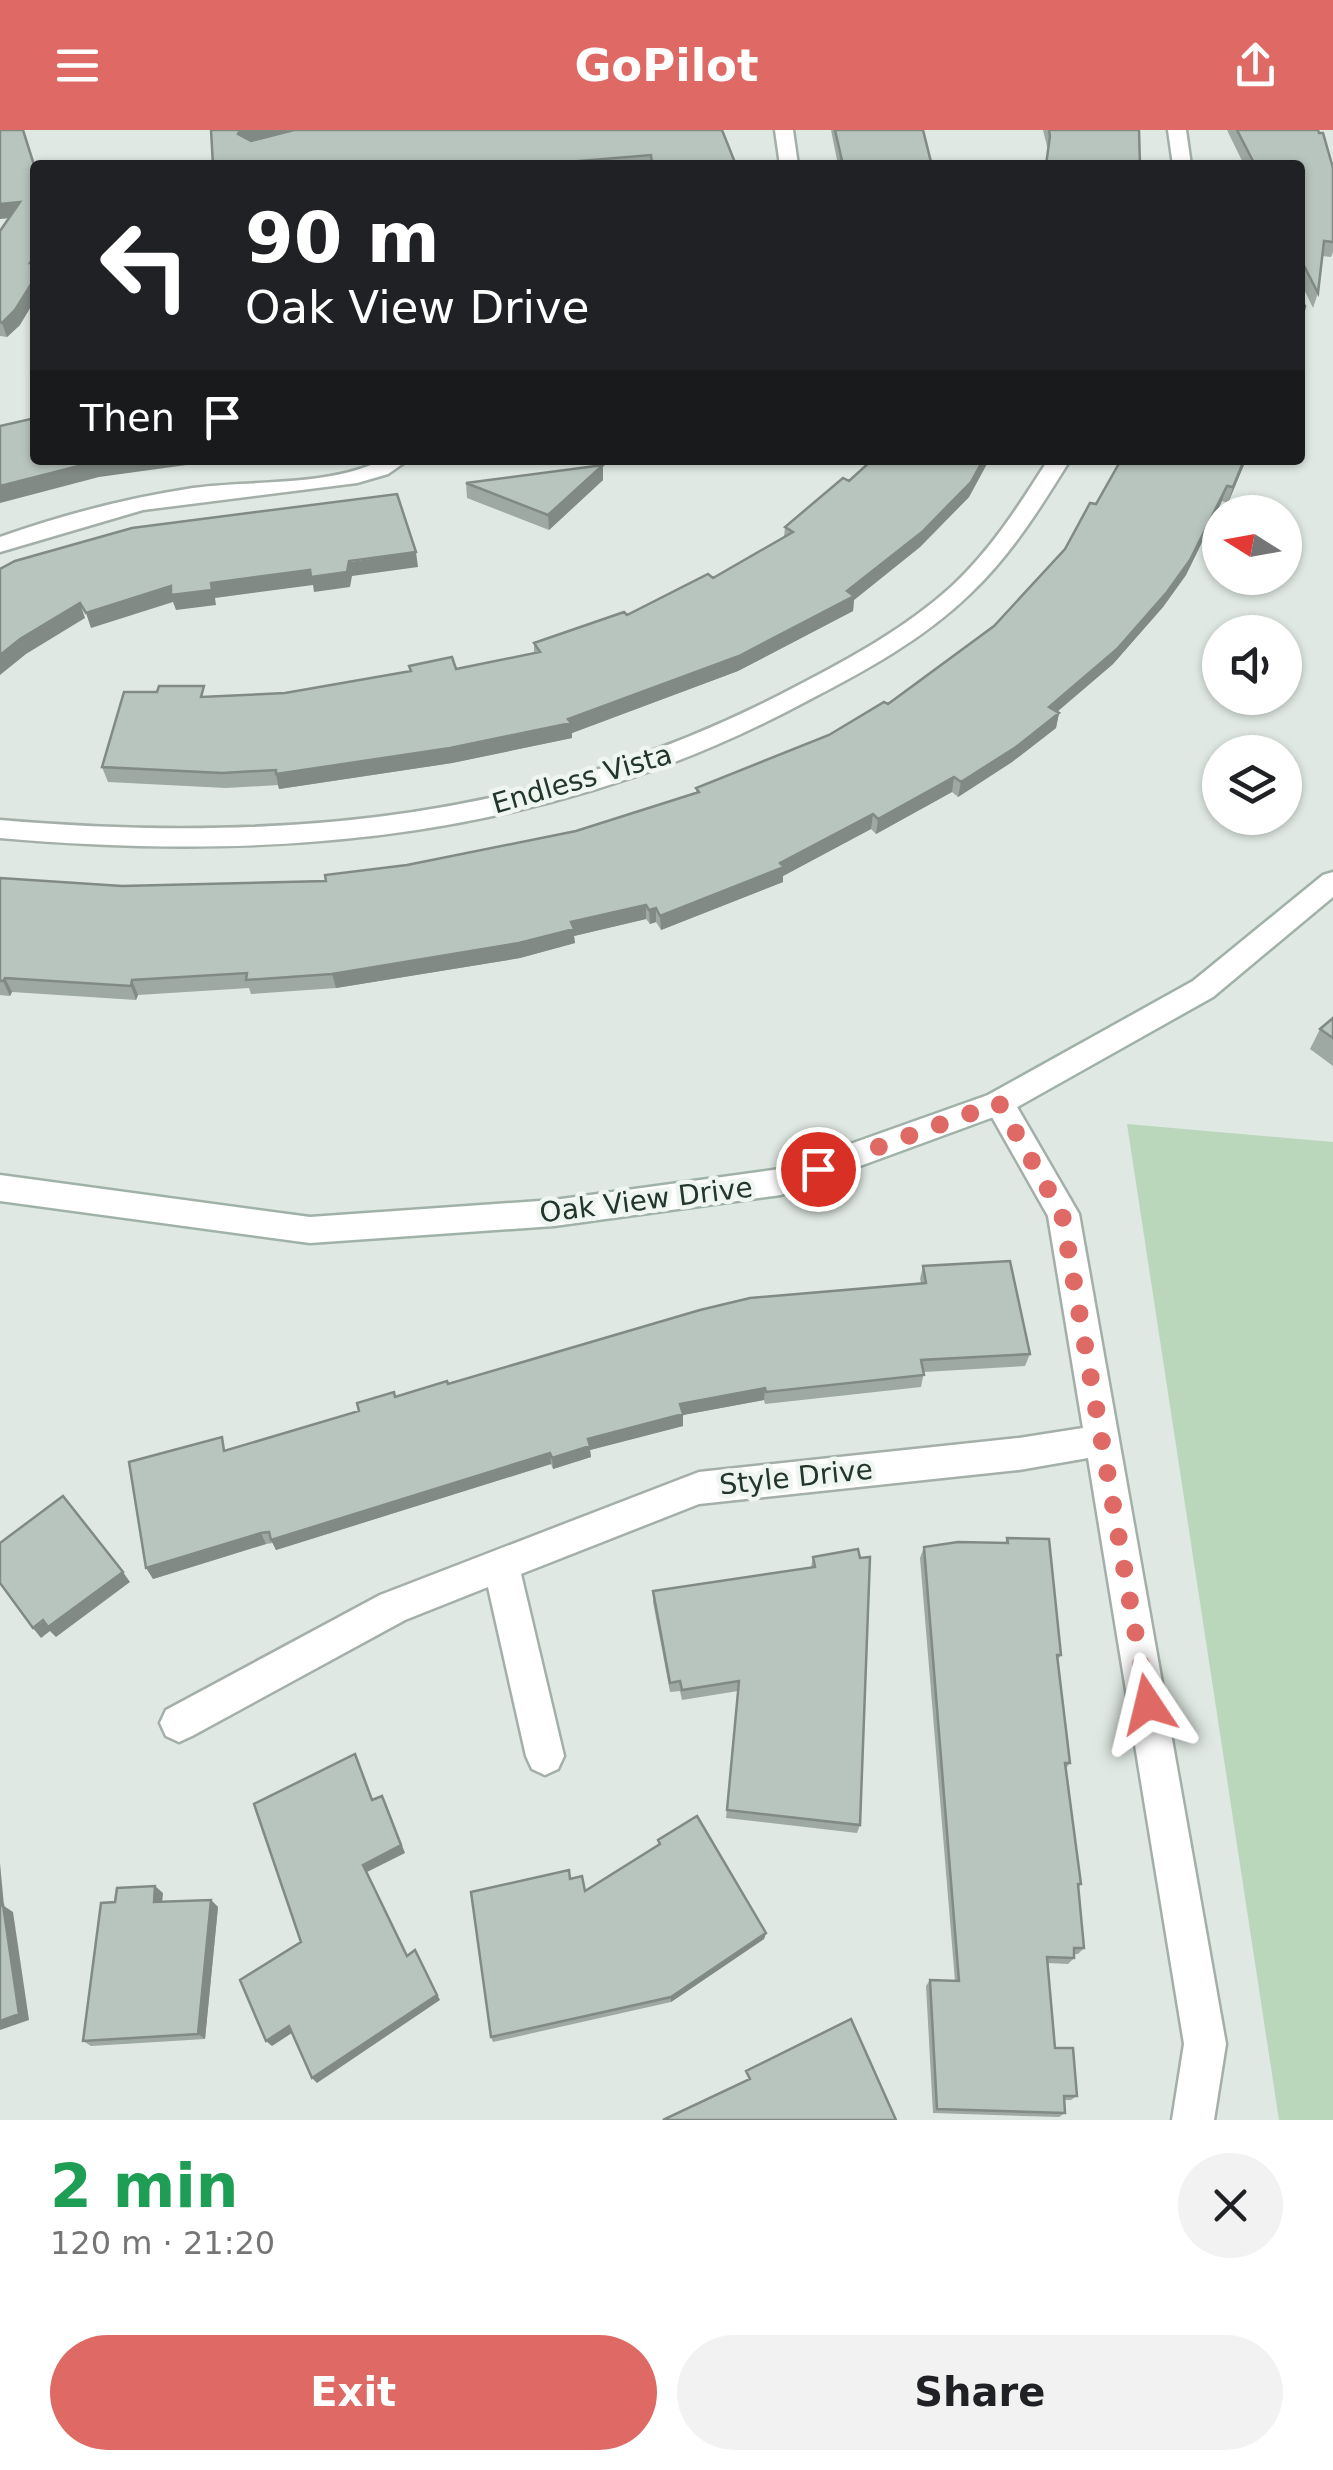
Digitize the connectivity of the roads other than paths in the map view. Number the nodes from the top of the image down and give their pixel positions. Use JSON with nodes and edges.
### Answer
{"nodes":[{"id":1,"x":784,"y":130,"type":"edge"},
{"id":2,"x":1177,"y":130,"type":"edge"},
{"id":3,"x":788,"y":160,"type":"edge"},
{"id":4,"x":1181,"y":160,"type":"edge"},
{"id":5,"x":384,"y":465,"type":"edge"},
{"id":6,"x":1055,"y":465,"type":"edge"},
{"id":7,"x":0,"y":545,"type":"edge"},
{"id":8,"x":0,"y":828,"type":"edge"},
{"id":9,"x":1333,"y":882,"type":"edge"},
{"id":10,"x":999,"y":1103,"type":"junction"},
{"id":11,"x":0,"y":1188,"type":"edge"},
{"id":12,"x":1104,"y":1440,"type":"junction"},
{"id":13,"x":500,"y":1564,"type":"junction"},
{"id":14,"x":178,"y":1723,"type":"dead end"},
{"id":15,"x":545,"y":1756,"type":"dead end"},
{"id":16,"x":1193,"y":2120,"type":"edge"}],
"edges":[{"from":1,"to":3,"type":"street"},
{"from":2,"to":4,"type":"street"},
{"from":5,"to":7,"type":"street"},
{"from":6,"to":8,"type":"street","name":"Endless Vista"},
{"from":9,"to":10,"type":"street","name":"Oak View Drive"},
{"from":10,"to":11,"type":"street","name":"Oak View Drive"},
{"from":10,"to":12,"type":"street"},
{"from":12,"to":13,"type":"street","name":"Style Drive"},
{"from":12,"to":16,"type":"street"},
{"from":13,"to":14,"type":"street","name":"Style Drive"},
{"from":13,"to":15,"type":"street"}]}
